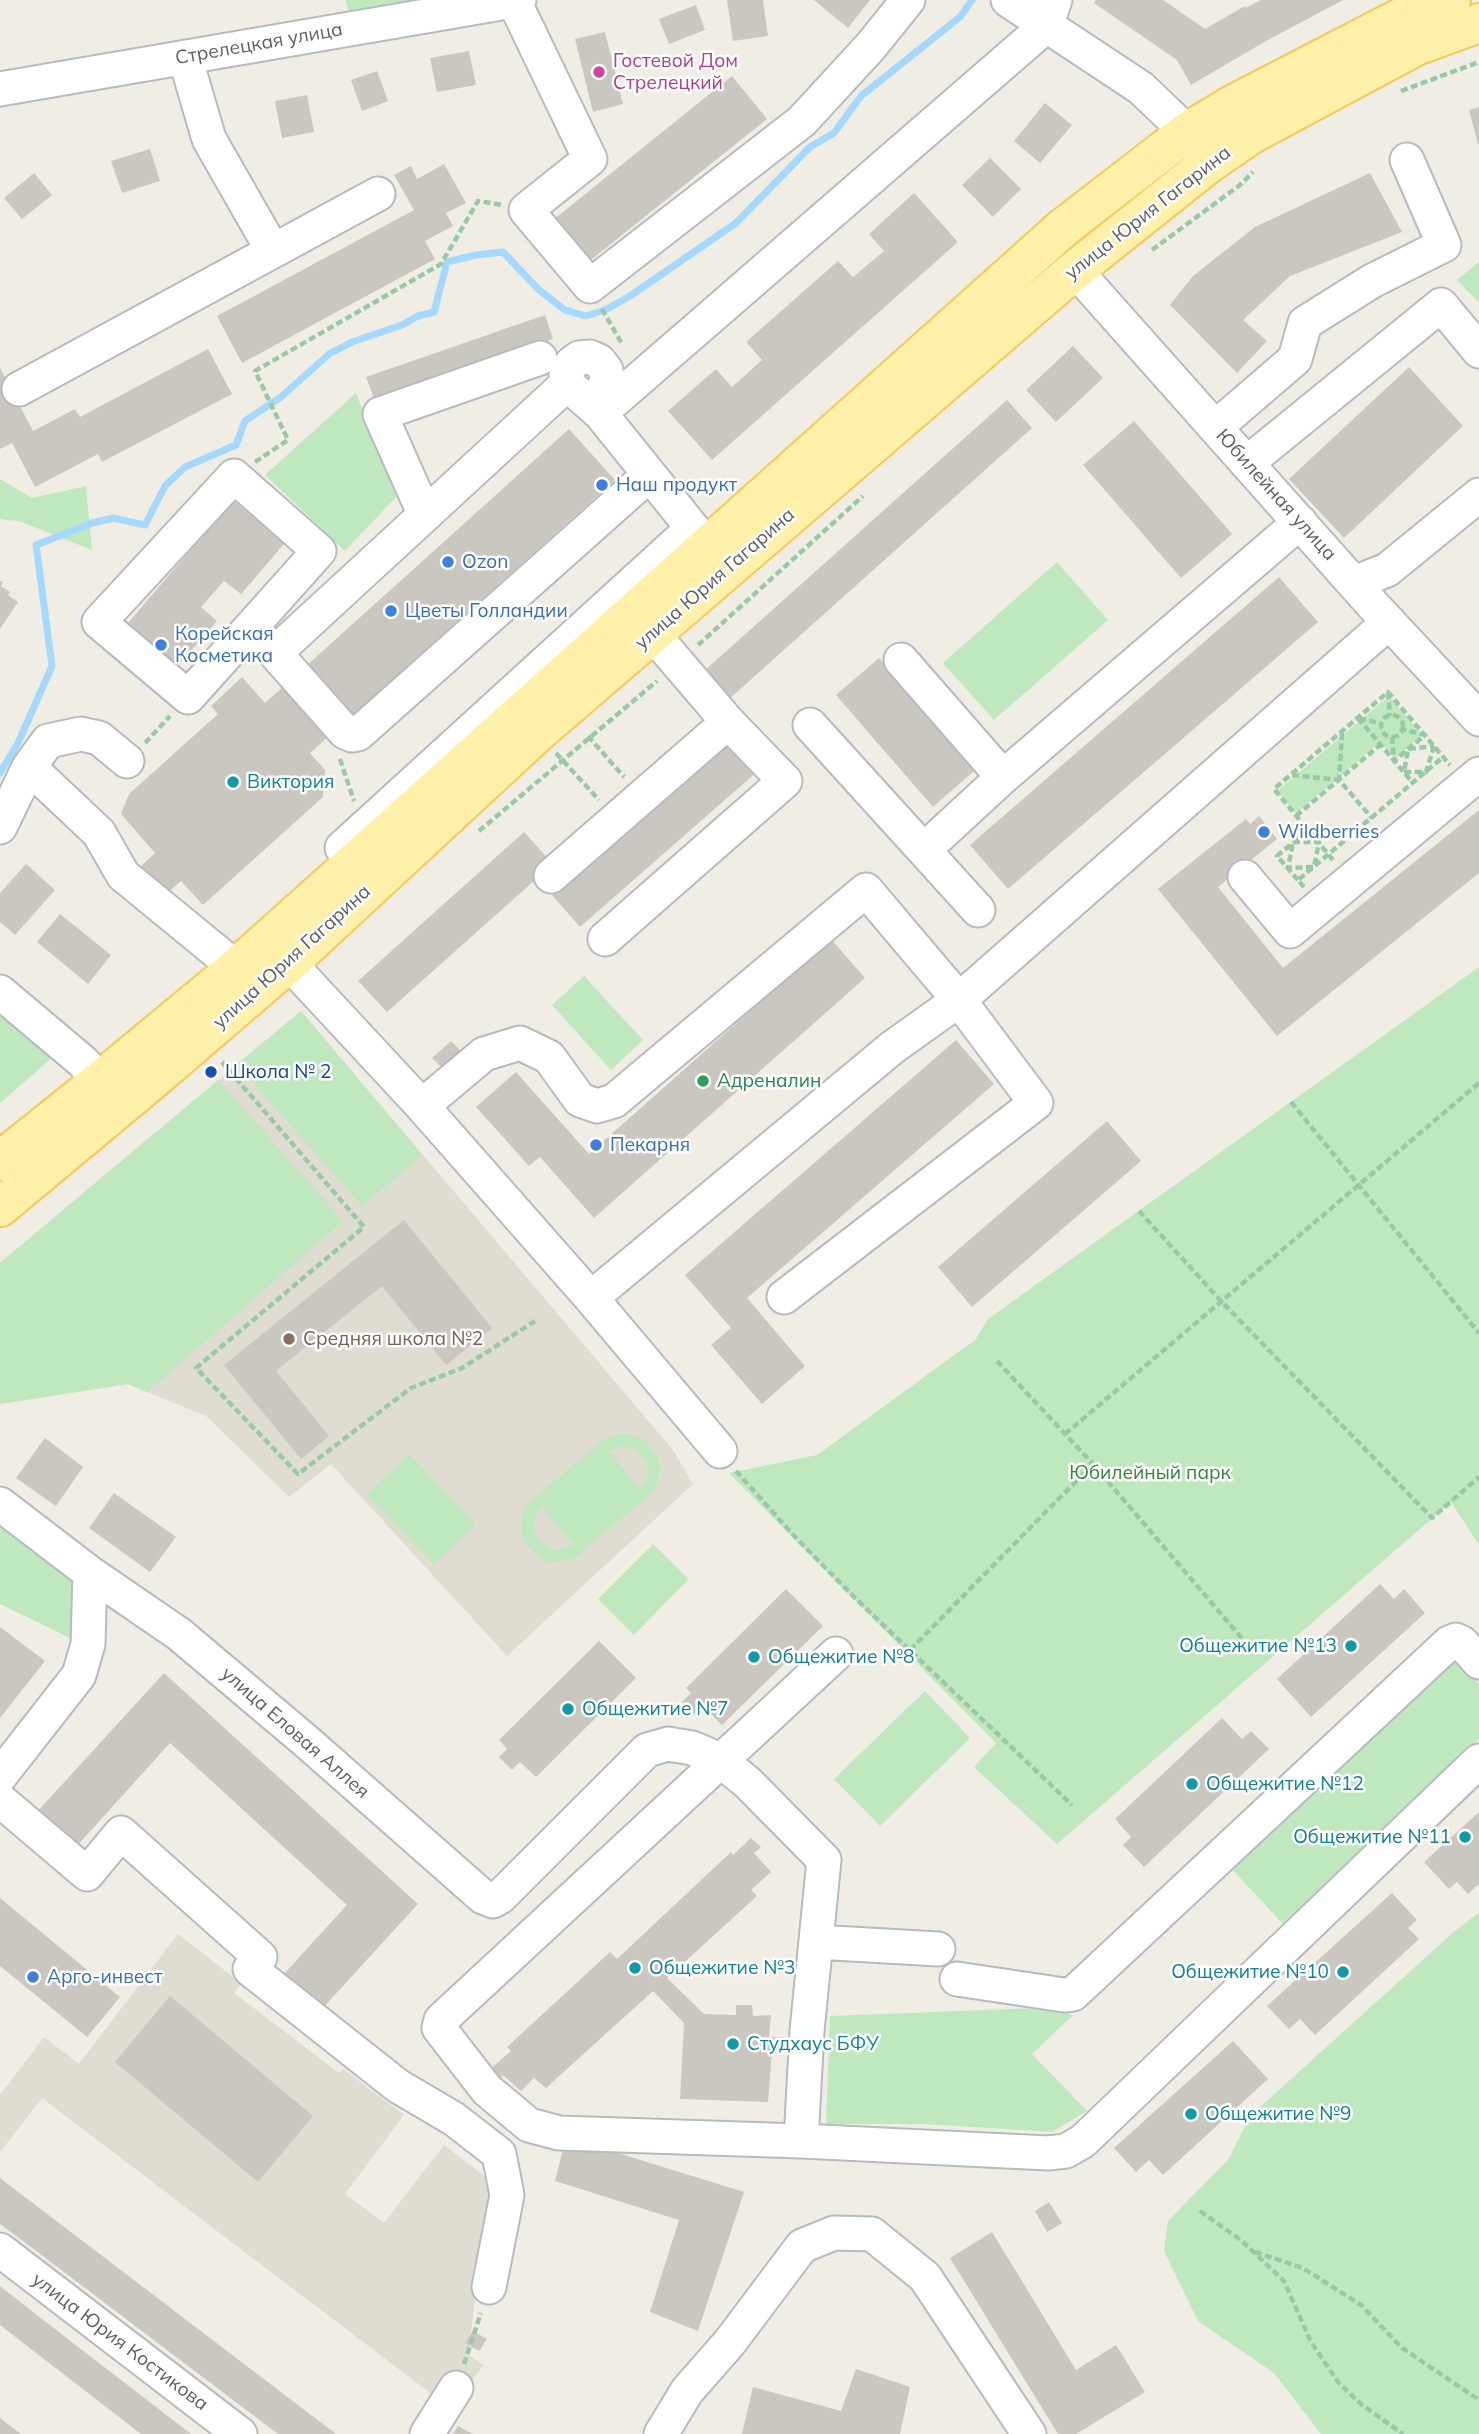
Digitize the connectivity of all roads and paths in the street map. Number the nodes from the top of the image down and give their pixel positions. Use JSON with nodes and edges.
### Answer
{"nodes":[{"id":1,"x":516,"y":0,"type":"edge"},
{"id":2,"x":908,"y":0,"type":"edge"},
{"id":3,"x":1451,"y":0,"type":"edge"},
{"id":4,"x":1011,"y":2,"type":"edge"},
{"id":5,"x":1051,"y":13,"type":"edge"},
{"id":6,"x":1479,"y":23,"type":"edge"},
{"id":7,"x":186,"y":57,"type":"junction"},
{"id":8,"x":0,"y":89,"type":"edge"},
{"id":9,"x":1187,"y":132,"type":"junction"},
{"id":10,"x":1407,"y":160,"type":"dead end"},
{"id":11,"x":1208,"y":164,"type":"junction"},
{"id":12,"x":1257,"y":168,"type":"dead end"},
{"id":13,"x":378,"y":194,"type":"dead end"},
{"id":14,"x":526,"y":210,"type":"junction"},
{"id":15,"x":273,"y":251,"type":"junction"},
{"id":16,"x":1151,"y":251,"type":"dead end"},
{"id":17,"x":1075,"y":270,"type":"junction"},
{"id":18,"x":1479,"y":351,"type":"edge"},
{"id":19,"x":540,"y":358,"type":"dead end"},
{"id":20,"x":19,"y":389,"type":"dead end"},
{"id":21,"x":584,"y":398,"type":"junction"},
{"id":22,"x":1216,"y":427,"type":"junction"},
{"id":23,"x":1247,"y":463,"type":"junction"},
{"id":24,"x":649,"y":475,"type":"junction"},
{"id":25,"x":234,"y":476,"type":"junction"},
{"id":26,"x":863,"y":495,"type":"dead end"},
{"id":27,"x":1479,"y":495,"type":"edge"},
{"id":28,"x":425,"y":515,"type":"junction"},
{"id":29,"x":1300,"y":522,"type":"junction"},
{"id":30,"x":699,"y":538,"type":"junction"},
{"id":31,"x":1354,"y":583,"type":"junction"},
{"id":32,"x":1389,"y":622,"type":"junction"},
{"id":33,"x":251,"y":627,"type":"junction"},
{"id":34,"x":652,"y":632,"type":"junction"},
{"id":35,"x":275,"y":653,"type":"junction"},
{"id":36,"x":901,"y":660,"type":"dead end"},
{"id":37,"x":678,"y":664,"type":"junction"},
{"id":38,"x":1388,"y":692,"type":"junction"},
{"id":39,"x":188,"y":697,"type":"junction"},
{"id":40,"x":1390,"y":716,"type":"junction"},
{"id":41,"x":1358,"y":718,"type":"junction"},
{"id":42,"x":1479,"y":719,"type":"edge"},
{"id":43,"x":727,"y":722,"type":"junction"},
{"id":44,"x":810,"y":724,"type":"dead end"},
{"id":45,"x":1381,"y":724,"type":"junction"},
{"id":46,"x":1402,"y":729,"type":"junction"},
{"id":47,"x":345,"y":732,"type":"junction"},
{"id":48,"x":1342,"y":732,"type":"junction"},
{"id":49,"x":1425,"y":735,"type":"junction"},
{"id":50,"x":1392,"y":737,"type":"junction"},
{"id":51,"x":589,"y":738,"type":"junction"},
{"id":52,"x":1380,"y":745,"type":"junction"},
{"id":53,"x":1434,"y":746,"type":"junction"},
{"id":54,"x":1408,"y":749,"type":"junction"},
{"id":55,"x":602,"y":752,"type":"dead end"},
{"id":56,"x":1443,"y":757,"type":"junction"},
{"id":57,"x":127,"y":761,"type":"joint"},
{"id":58,"x":563,"y":761,"type":"junction"},
{"id":59,"x":1394,"y":761,"type":"junction"},
{"id":60,"x":29,"y":768,"type":"junction"},
{"id":61,"x":1404,"y":772,"type":"junction"},
{"id":62,"x":1426,"y":772,"type":"junction"},
{"id":63,"x":1291,"y":775,"type":"junction"},
{"id":64,"x":1003,"y":777,"type":"junction"},
{"id":65,"x":1473,"y":779,"type":"edge"},
{"id":66,"x":1339,"y":780,"type":"junction"},
{"id":67,"x":1413,"y":783,"type":"junction"},
{"id":68,"x":355,"y":803,"type":"dead end"},
{"id":69,"x":1296,"y":816,"type":"junction"},
{"id":70,"x":1372,"y":818,"type":"junction"},
{"id":71,"x":616,"y":819,"type":"junction"},
{"id":72,"x":0,"y":827,"type":"edge"},
{"id":73,"x":1308,"y":830,"type":"junction"},
{"id":74,"x":470,"y":839,"type":"dead end"},
{"id":75,"x":1293,"y":842,"type":"junction"},
{"id":76,"x":1318,"y":842,"type":"junction"},
{"id":77,"x":925,"y":849,"type":"junction"},
{"id":78,"x":1329,"y":854,"type":"junction"},
{"id":79,"x":1314,"y":867,"type":"junction"},
{"id":80,"x":1288,"y":868,"type":"junction"},
{"id":81,"x":551,"y":876,"type":"dead end"},
{"id":82,"x":1245,"y":877,"type":"dead end"},
{"id":83,"x":1298,"y":880,"type":"junction"},
{"id":84,"x":1351,"y":881,"type":"junction"},
{"id":85,"x":1320,"y":906,"type":"junction"},
{"id":86,"x":978,"y":911,"type":"dead end"},
{"id":87,"x":605,"y":939,"type":"dead end"},
{"id":88,"x":292,"y":960,"type":"junction"},
{"id":89,"x":228,"y":963,"type":"junction"},
{"id":90,"x":0,"y":992,"type":"edge"},
{"id":91,"x":959,"y":1000,"type":"junction"},
{"id":92,"x":231,"y":1053,"type":"dead end"},
{"id":93,"x":222,"y":1062,"type":"junction"},
{"id":94,"x":216,"y":1067,"type":"dead end"},
{"id":95,"x":1479,"y":1083,"type":"edge"},
{"id":96,"x":112,"y":1093,"type":"junction"},
{"id":97,"x":1291,"y":1102,"type":"dead end"},
{"id":98,"x":422,"y":1106,"type":"junction"},
{"id":99,"x":0,"y":1161,"type":"edge"},
{"id":100,"x":1359,"y":1184,"type":"junction"},
{"id":101,"x":0,"y":1206,"type":"edge"},
{"id":102,"x":1139,"y":1212,"type":"dead end"},
{"id":103,"x":784,"y":1297,"type":"dead end"},
{"id":104,"x":591,"y":1298,"type":"junction"},
{"id":105,"x":1222,"y":1301,"type":"junction"},
{"id":106,"x":535,"y":1321,"type":"dead end"},
{"id":107,"x":1479,"y":1333,"type":"edge"},
{"id":108,"x":997,"y":1361,"type":"dead end"},
{"id":109,"x":1065,"y":1434,"type":"junction"},
{"id":110,"x":720,"y":1451,"type":"joint"},
{"id":111,"x":1093,"y":1464,"type":"junction"},
{"id":112,"x":1479,"y":1477,"type":"edge"},
{"id":113,"x":0,"y":1504,"type":"edge"},
{"id":114,"x":90,"y":1573,"type":"junction"},
{"id":115,"x":1245,"y":1642,"type":"dead end"},
{"id":116,"x":910,"y":1650,"type":"junction"},
{"id":117,"x":836,"y":1654,"type":"dead end"},
{"id":118,"x":1479,"y":1662,"type":"edge"},
{"id":119,"x":720,"y":1760,"type":"junction"},
{"id":120,"x":1479,"y":1761,"type":"edge"},
{"id":121,"x":0,"y":1776,"type":"edge"},
{"id":122,"x":0,"y":1800,"type":"edge"},
{"id":123,"x":1072,"y":1805,"type":"dead end"},
{"id":124,"x":528,"y":1869,"type":"junction"},
{"id":125,"x":563,"y":1906,"type":"junction"},
{"id":126,"x":816,"y":1941,"type":"junction"},
{"id":127,"x":939,"y":1949,"type":"dead end"},
{"id":128,"x":957,"y":1979,"type":"dead end"},
{"id":129,"x":801,"y":2141,"type":"junction"},
{"id":130,"x":1200,"y":2211,"type":"dead end"},
{"id":131,"x":0,"y":2250,"type":"edge"},
{"id":132,"x":1253,"y":2251,"type":"junction"},
{"id":133,"x":489,"y":2287,"type":"joint"},
{"id":134,"x":456,"y":2388,"type":"joint"},
{"id":135,"x":1479,"y":2400,"type":"edge"},
{"id":136,"x":240,"y":2434,"type":"edge"},
{"id":137,"x":427,"y":2434,"type":"edge"},
{"id":138,"x":661,"y":2434,"type":"edge"},
{"id":139,"x":1029,"y":2434,"type":"edge"},
{"id":140,"x":1402,"y":2434,"type":"edge"}],
"edges":[{"from":1,"to":7,"type":"street","name":"Стрелецкая улица"},
{"from":1,"to":14,"type":"street"},
{"from":2,"to":14,"type":"street"},
{"from":3,"to":9,"type":"main road","name":"улица Юрия Гагарина"},
{"from":4,"to":5,"type":"street"},
{"from":5,"to":9,"type":"street"},
{"from":5,"to":21,"type":"street"},
{"from":6,"to":11,"type":"main road","name":"улица Юрия Гагарина"},
{"from":7,"to":8,"type":"street","name":"Стрелецкая улица"},
{"from":7,"to":15,"type":"street"},
{"from":9,"to":11,"type":"street"},
{"from":9,"to":30,"type":"main road","name":"улица Юрия Гагарина"},
{"from":10,"to":22,"type":"street"},
{"from":11,"to":17,"type":"main road","name":"улица Юрия Гагарина"},
{"from":12,"to":16,"type":"path"},
{"from":13,"to":15,"type":"street"},
{"from":14,"to":25,"type":"path"},
{"from":15,"to":20,"type":"street"},
{"from":17,"to":22,"type":"street","name":"Юбилейная улица"},
{"from":17,"to":34,"type":"main road","name":"улица Юрия Гагарина"},
{"from":18,"to":23,"type":"street"},
{"from":19,"to":28,"type":"street"},
{"from":21,"to":24,"type":"street"},
{"from":21,"to":28,"type":"street"},
{"from":22,"to":23,"type":"street","name":"Юбилейная улица"},
{"from":23,"to":29,"type":"street","name":"Юбилейная улица"},
{"from":24,"to":30,"type":"street"},
{"from":24,"to":47,"type":"street"},
{"from":25,"to":33,"type":"street"},
{"from":25,"to":39,"type":"street"},
{"from":26,"to":37,"type":"path"},
{"from":27,"to":31,"type":"street"},
{"from":28,"to":35,"type":"street"},
{"from":29,"to":31,"type":"street","name":"Юбилейная улица"},
{"from":29,"to":64,"type":"street"},
{"from":30,"to":89,"type":"main road","name":"улица Юрия Гагарина"},
{"from":31,"to":32,"type":"street","name":"Юбилейная улица"},
{"from":32,"to":42,"type":"street","name":"Юбилейная улица"},
{"from":32,"to":91,"type":"street"},
{"from":33,"to":35,"type":"street"},
{"from":33,"to":39,"type":"street"},
{"from":34,"to":37,"type":"street"},
{"from":34,"to":88,"type":"main road","name":"улица Юрия Гагарина"},
{"from":35,"to":47,"type":"street"},
{"from":36,"to":64,"type":"street"},
{"from":37,"to":43,"type":"street"},
{"from":37,"to":51,"type":"path"},
{"from":38,"to":40,"type":"path"},
{"from":38,"to":41,"type":"path"},
{"from":38,"to":49,"type":"path"},
{"from":39,"to":57,"type":"path"},
{"from":40,"to":45,"type":"path"},
{"from":40,"to":46,"type":"path"},
{"from":41,"to":45,"type":"path"},
{"from":41,"to":48,"type":"path"},
{"from":41,"to":52,"type":"path"},
{"from":43,"to":71,"type":"street"},
{"from":43,"to":87,"type":"street"},
{"from":44,"to":77,"type":"street"},
{"from":45,"to":50,"type":"path"},
{"from":46,"to":49,"type":"path"},
{"from":46,"to":50,"type":"path"},
{"from":47,"to":68,"type":"path"},
{"from":48,"to":63,"type":"path"},
{"from":48,"to":66,"type":"path"},
{"from":49,"to":53,"type":"path"},
{"from":49,"to":54,"type":"path"},
{"from":50,"to":59,"type":"path"},
{"from":51,"to":55,"type":"path"},
{"from":51,"to":58,"type":"path"},
{"from":52,"to":59,"type":"path"},
{"from":52,"to":66,"type":"path"},
{"from":53,"to":54,"type":"path"},
{"from":53,"to":56,"type":"path"},
{"from":53,"to":62,"type":"path"},
{"from":54,"to":59,"type":"path"},
{"from":54,"to":61,"type":"path"},
{"from":56,"to":62,"type":"path"},
{"from":56,"to":65,"type":"path"},
{"from":57,"to":60,"type":"street"},
{"from":58,"to":71,"type":"path"},
{"from":58,"to":74,"type":"path"},
{"from":59,"to":61,"type":"path"},
{"from":60,"to":72,"type":"street"},
{"from":60,"to":89,"type":"street"},
{"from":61,"to":62,"type":"path"},
{"from":61,"to":67,"type":"path"},
{"from":62,"to":67,"type":"path"},
{"from":63,"to":66,"type":"path"},
{"from":63,"to":69,"type":"path"},
{"from":64,"to":77,"type":"street"},
{"from":65,"to":84,"type":"street"},
{"from":66,"to":69,"type":"path"},
{"from":66,"to":70,"type":"path"},
{"from":67,"to":70,"type":"path"},
{"from":69,"to":73,"type":"path"},
{"from":70,"to":78,"type":"path"},
{"from":71,"to":81,"type":"street"},
{"from":73,"to":75,"type":"path"},
{"from":73,"to":76,"type":"path"},
{"from":75,"to":76,"type":"path"},
{"from":75,"to":80,"type":"path"},
{"from":75,"to":80,"type":"path"},
{"from":76,"to":78,"type":"path"},
{"from":76,"to":79,"type":"path"},
{"from":77,"to":86,"type":"street"},
{"from":78,"to":79,"type":"path"},
{"from":78,"to":84,"type":"path"},
{"from":79,"to":80,"type":"path"},
{"from":79,"to":83,"type":"path"},
{"from":80,"to":83,"type":"path"},
{"from":82,"to":85,"type":"street"},
{"from":83,"to":85,"type":"path"},
{"from":84,"to":85,"type":"street"},
{"from":88,"to":96,"type":"main road","name":"улица Юрия Гагарина"},
{"from":88,"to":98,"type":"street"},
{"from":89,"to":96,"type":"main road","name":"улица Юрия Гагарина"},
{"from":90,"to":96,"type":"street"},
{"from":91,"to":98,"type":"street"},
{"from":91,"to":103,"type":"street"},
{"from":91,"to":104,"type":"street"},
{"from":92,"to":93,"type":"path"},
{"from":93,"to":94,"type":"path"},
{"from":93,"to":106,"type":"path"},
{"from":95,"to":100,"type":"path"},
{"from":96,"to":99,"type":"main road","name":"улица Юрия Гагарина"},
{"from":96,"to":101,"type":"main road","name":"улица Юрия Гагарина"},
{"from":97,"to":100,"type":"path"},
{"from":98,"to":104,"type":"street"},
{"from":100,"to":105,"type":"path"},
{"from":100,"to":107,"type":"path"},
{"from":102,"to":105,"type":"path"},
{"from":104,"to":110,"type":"street"},
{"from":105,"to":109,"type":"path"},
{"from":105,"to":112,"type":"path"},
{"from":108,"to":109,"type":"path"},
{"from":109,"to":111,"type":"path"},
{"from":110,"to":116,"type":"path"},
{"from":111,"to":115,"type":"path"},
{"from":111,"to":116,"type":"path"},
{"from":113,"to":114,"type":"street","name":"улица Еловая Аллея"},
{"from":114,"to":121,"type":"street"},
{"from":114,"to":124,"type":"street","name":"улица Еловая Аллея"},
{"from":116,"to":123,"type":"path"},
{"from":117,"to":119,"type":"street"},
{"from":118,"to":128,"type":"street"},
{"from":119,"to":124,"type":"street"},
{"from":119,"to":125,"type":"street"},
{"from":119,"to":126,"type":"street"},
{"from":120,"to":129,"type":"street"},
{"from":122,"to":133,"type":"street"},
{"from":124,"to":125,"type":"street"},
{"from":125,"to":129,"type":"street"},
{"from":126,"to":127,"type":"street"},
{"from":126,"to":129,"type":"street"},
{"from":130,"to":132,"type":"path"},
{"from":131,"to":136,"type":"street","name":"улица Юрия Костикова"},
{"from":132,"to":135,"type":"path"},
{"from":132,"to":140,"type":"path"},
{"from":133,"to":134,"type":"path"},
{"from":134,"to":137,"type":"street"},
{"from":138,"to":139,"type":"street"}]}
